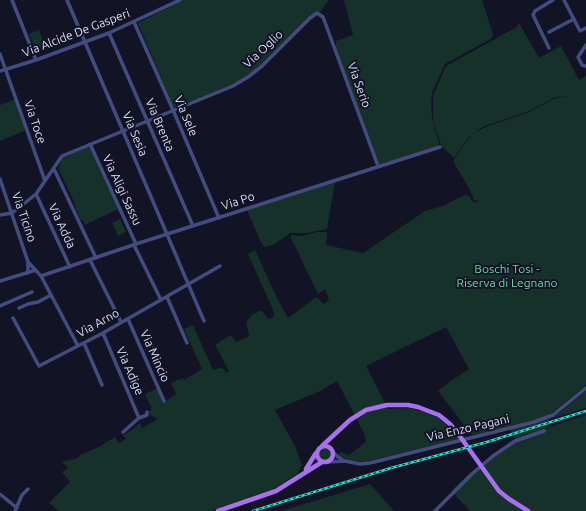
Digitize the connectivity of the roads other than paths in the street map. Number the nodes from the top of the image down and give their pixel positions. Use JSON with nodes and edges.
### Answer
{"nodes":[{"id":1,"x":12,"y":0,"type":"edge"},
{"id":2,"x":67,"y":0,"type":"edge"},
{"id":3,"x":180,"y":0,"type":"edge"},
{"id":4,"x":553,"y":0,"type":"edge"},
{"id":5,"x":564,"y":0,"type":"edge"},
{"id":6,"x":317,"y":13,"type":"joint"},
{"id":7,"x":574,"y":19,"type":"junction"},
{"id":8,"x":134,"y":22,"type":"junction"},
{"id":9,"x":586,"y":28,"type":"edge"},
{"id":10,"x":549,"y":32,"type":"dead end"},
{"id":11,"x":109,"y":33,"type":"junction"},
{"id":12,"x":84,"y":42,"type":"junction"},
{"id":13,"x":586,"y":45,"type":"edge"},
{"id":14,"x":549,"y":48,"type":"dead end"},
{"id":15,"x":0,"y":54,"type":"edge"},
{"id":16,"x":36,"y":60,"type":"junction"},
{"id":17,"x":586,"y":66,"type":"edge"},
{"id":18,"x":6,"y":70,"type":"junction"},
{"id":19,"x":0,"y":71,"type":"edge"},
{"id":20,"x":173,"y":110,"type":"junction"},
{"id":21,"x":148,"y":120,"type":"junction"},
{"id":22,"x":123,"y":131,"type":"junction"},
{"id":23,"x":90,"y":144,"type":"junction"},
{"id":24,"x":440,"y":147,"type":"dead end"},
{"id":25,"x":378,"y":166,"type":"junction"},
{"id":26,"x":54,"y":169,"type":"junction"},
{"id":27,"x":0,"y":179,"type":"edge"},
{"id":28,"x":45,"y":181,"type":"junction"},
{"id":29,"x":36,"y":194,"type":"junction"},
{"id":30,"x":12,"y":213,"type":"junction"},
{"id":31,"x":0,"y":215,"type":"edge"},
{"id":32,"x":219,"y":218,"type":"junction"},
{"id":33,"x":193,"y":226,"type":"junction"},
{"id":34,"x":168,"y":234,"type":"junction"},
{"id":35,"x":135,"y":245,"type":"junction"},
{"id":36,"x":96,"y":258,"type":"junction"},
{"id":37,"x":90,"y":260,"type":"junction"},
{"id":38,"x":28,"y":262,"type":"junction"},
{"id":39,"x":220,"y":266,"type":"dead end"},
{"id":40,"x":70,"y":267,"type":"junction"},
{"id":41,"x":34,"y":268,"type":"junction"},
{"id":42,"x":28,"y":271,"type":"junction"},
{"id":43,"x":41,"y":276,"type":"junction"},
{"id":44,"x":0,"y":281,"type":"edge"},
{"id":45,"x":188,"y":285,"type":"junction"},
{"id":46,"x":32,"y":292,"type":"dead end"},
{"id":47,"x":51,"y":295,"type":"junction"},
{"id":48,"x":166,"y":297,"type":"junction"},
{"id":49,"x":161,"y":300,"type":"junction"},
{"id":50,"x":0,"y":306,"type":"edge"},
{"id":51,"x":19,"y":308,"type":"dead end"},
{"id":52,"x":13,"y":318,"type":"dead end"},
{"id":53,"x":128,"y":319,"type":"junction"},
{"id":54,"x":204,"y":321,"type":"dead end"},
{"id":55,"x":121,"y":322,"type":"junction"},
{"id":56,"x":102,"y":333,"type":"junction"},
{"id":57,"x":84,"y":342,"type":"junction"},
{"id":58,"x":187,"y":343,"type":"dead end"},
{"id":59,"x":78,"y":346,"type":"junction"},
{"id":60,"x":102,"y":386,"type":"dead end"},
{"id":61,"x":586,"y":388,"type":"edge"},
{"id":62,"x":164,"y":401,"type":"dead end"},
{"id":63,"x":147,"y":412,"type":"dead end"},
{"id":64,"x":139,"y":418,"type":"junction"},
{"id":65,"x":544,"y":430,"type":"dead end"},
{"id":66,"x":122,"y":432,"type":"dead end"},
{"id":67,"x":334,"y":435,"type":"junction"},
{"id":68,"x":322,"y":446,"type":"junction"},
{"id":69,"x":332,"y":450,"type":"junction"},
{"id":70,"x":316,"y":452,"type":"junction"},
{"id":71,"x":345,"y":461,"type":"junction"},
{"id":72,"x":324,"y":462,"type":"junction"},
{"id":73,"x":481,"y":466,"type":"junction"},
{"id":74,"x":304,"y":472,"type":"junction"},
{"id":75,"x":28,"y":489,"type":"dead end"},
{"id":76,"x":0,"y":494,"type":"edge"},
{"id":77,"x":16,"y":509,"type":"edge"},
{"id":78,"x":218,"y":511,"type":"edge"},
{"id":79,"x":435,"y":511,"type":"edge"},
{"id":80,"x":528,"y":511,"type":"edge"}],
"edges":[{"from":1,"to":16,"type":"street"},
{"from":2,"to":12,"type":"street","name":"Via Sesia"},
{"from":3,"to":8,"type":"street","name":"Via Alcide De Gasperi"},
{"from":4,"to":14,"type":"street"},
{"from":5,"to":7,"type":"street"},
{"from":6,"to":20,"type":"street","name":"Via Oglio"},
{"from":6,"to":25,"type":"street","name":"Via Serio"},
{"from":7,"to":9,"type":"street"},
{"from":7,"to":10,"type":"street"},
{"from":8,"to":11,"type":"street","name":"Via Alcide De Gasperi"},
{"from":8,"to":20,"type":"street","name":"Via Sele"},
{"from":11,"to":12,"type":"street","name":"Via Alcide De Gasperi"},
{"from":11,"to":21,"type":"street","name":"Via Brenta"},
{"from":12,"to":16,"type":"street","name":"Via Alcide De Gasperi"},
{"from":12,"to":22,"type":"street","name":"Via Sesia"},
{"from":13,"to":17,"type":"street"},
{"from":15,"to":18,"type":"street","name":"Via Toce"},
{"from":16,"to":18,"type":"street","name":"Via Alcide De Gasperi"},
{"from":18,"to":19,"type":"street","name":"Via Alcide De Gasperi"},
{"from":18,"to":28,"type":"street","name":"Via Toce"},
{"from":20,"to":21,"type":"street","name":"Via Oglio"},
{"from":20,"to":32,"type":"street","name":"Via Sele"},
{"from":21,"to":22,"type":"street","name":"Via Oglio"},
{"from":21,"to":33,"type":"street","name":"Via Brenta"},
{"from":22,"to":23,"type":"street","name":"Via Oglio"},
{"from":22,"to":34,"type":"street","name":"Via Sesia"},
{"from":23,"to":26,"type":"street","name":"Via Oglio"},
{"from":23,"to":35,"type":"street","name":"Via Aligi Sassu"},
{"from":24,"to":25,"type":"street","name":"Via Po"},
{"from":25,"to":32,"type":"street","name":"Via Po"},
{"from":26,"to":28,"type":"street","name":"Via Oglio"},
{"from":26,"to":36,"type":"street"},
{"from":27,"to":30,"type":"street","name":"Via Ticino"},
{"from":28,"to":29,"type":"street","name":"Via Oglio"},
{"from":29,"to":30,"type":"street","name":"Via Oglio"},
{"from":29,"to":40,"type":"street","name":"Via Adda"},
{"from":30,"to":31,"type":"street"},
{"from":30,"to":38,"type":"street","name":"Via Ticino"},
{"from":32,"to":33,"type":"street","name":"Via Po"},
{"from":33,"to":34,"type":"street","name":"Via Po"},
{"from":34,"to":35,"type":"street","name":"Via Po"},
{"from":34,"to":45,"type":"street","name":"Via Sesia"},
{"from":35,"to":36,"type":"street","name":"Via Po"},
{"from":35,"to":49,"type":"street","name":"Via Aligi Sassu"},
{"from":36,"to":37,"type":"street","name":"Via Po"},
{"from":37,"to":40,"type":"street","name":"Via Po"},
{"from":37,"to":55,"type":"street"},
{"from":38,"to":41,"type":"street"},
{"from":38,"to":42,"type":"street"},
{"from":39,"to":45,"type":"street","name":"Via Arno"},
{"from":40,"to":43,"type":"street","name":"Via Po"},
{"from":41,"to":42,"type":"street"},
{"from":41,"to":43,"type":"street"},
{"from":42,"to":44,"type":"street"},
{"from":43,"to":47,"type":"street"},
{"from":45,"to":48,"type":"street","name":"Via Arno"},
{"from":45,"to":54,"type":"street","name":"Via Sesia"},
{"from":46,"to":50,"type":"street"},
{"from":47,"to":51,"type":"street"},
{"from":47,"to":59,"type":"street"},
{"from":48,"to":49,"type":"street","name":"Via Arno"},
{"from":48,"to":58,"type":"street"},
{"from":49,"to":53,"type":"street","name":"Via Arno"},
{"from":52,"to":59,"type":"street","name":"Via Arno"},
{"from":53,"to":55,"type":"street","name":"Via Arno"},
{"from":53,"to":62,"type":"street","name":"Via Mincio"},
{"from":55,"to":56,"type":"street","name":"Via Arno"},
{"from":56,"to":57,"type":"street","name":"Via Arno"},
{"from":56,"to":64,"type":"street","name":"Via Adige"},
{"from":57,"to":59,"type":"street","name":"Via Arno"},
{"from":57,"to":60,"type":"street"},
{"from":61,"to":71,"type":"street","name":"Via Enzo Pagani"},
{"from":63,"to":64,"type":"street"},
{"from":64,"to":66,"type":"street"},
{"from":65,"to":73,"type":"street"},
{"from":67,"to":68,"type":"main road"},
{"from":67,"to":69,"type":"main road"},
{"from":67,"to":73,"type":"main road"},
{"from":68,"to":69,"type":"main road"},
{"from":68,"to":70,"type":"main road"},
{"from":69,"to":71,"type":"street","name":"Via Enzo Pagani"},
{"from":69,"to":72,"type":"main road"},
{"from":70,"to":72,"type":"main road"},
{"from":70,"to":74,"type":"main road"},
{"from":71,"to":72,"type":"street","name":"Via Enzo Pagani"},
{"from":72,"to":74,"type":"main road"},
{"from":73,"to":79,"type":"street"},
{"from":73,"to":80,"type":"main road"},
{"from":74,"to":78,"type":"main road"},
{"from":75,"to":77,"type":"street"},
{"from":76,"to":77,"type":"street"}]}
